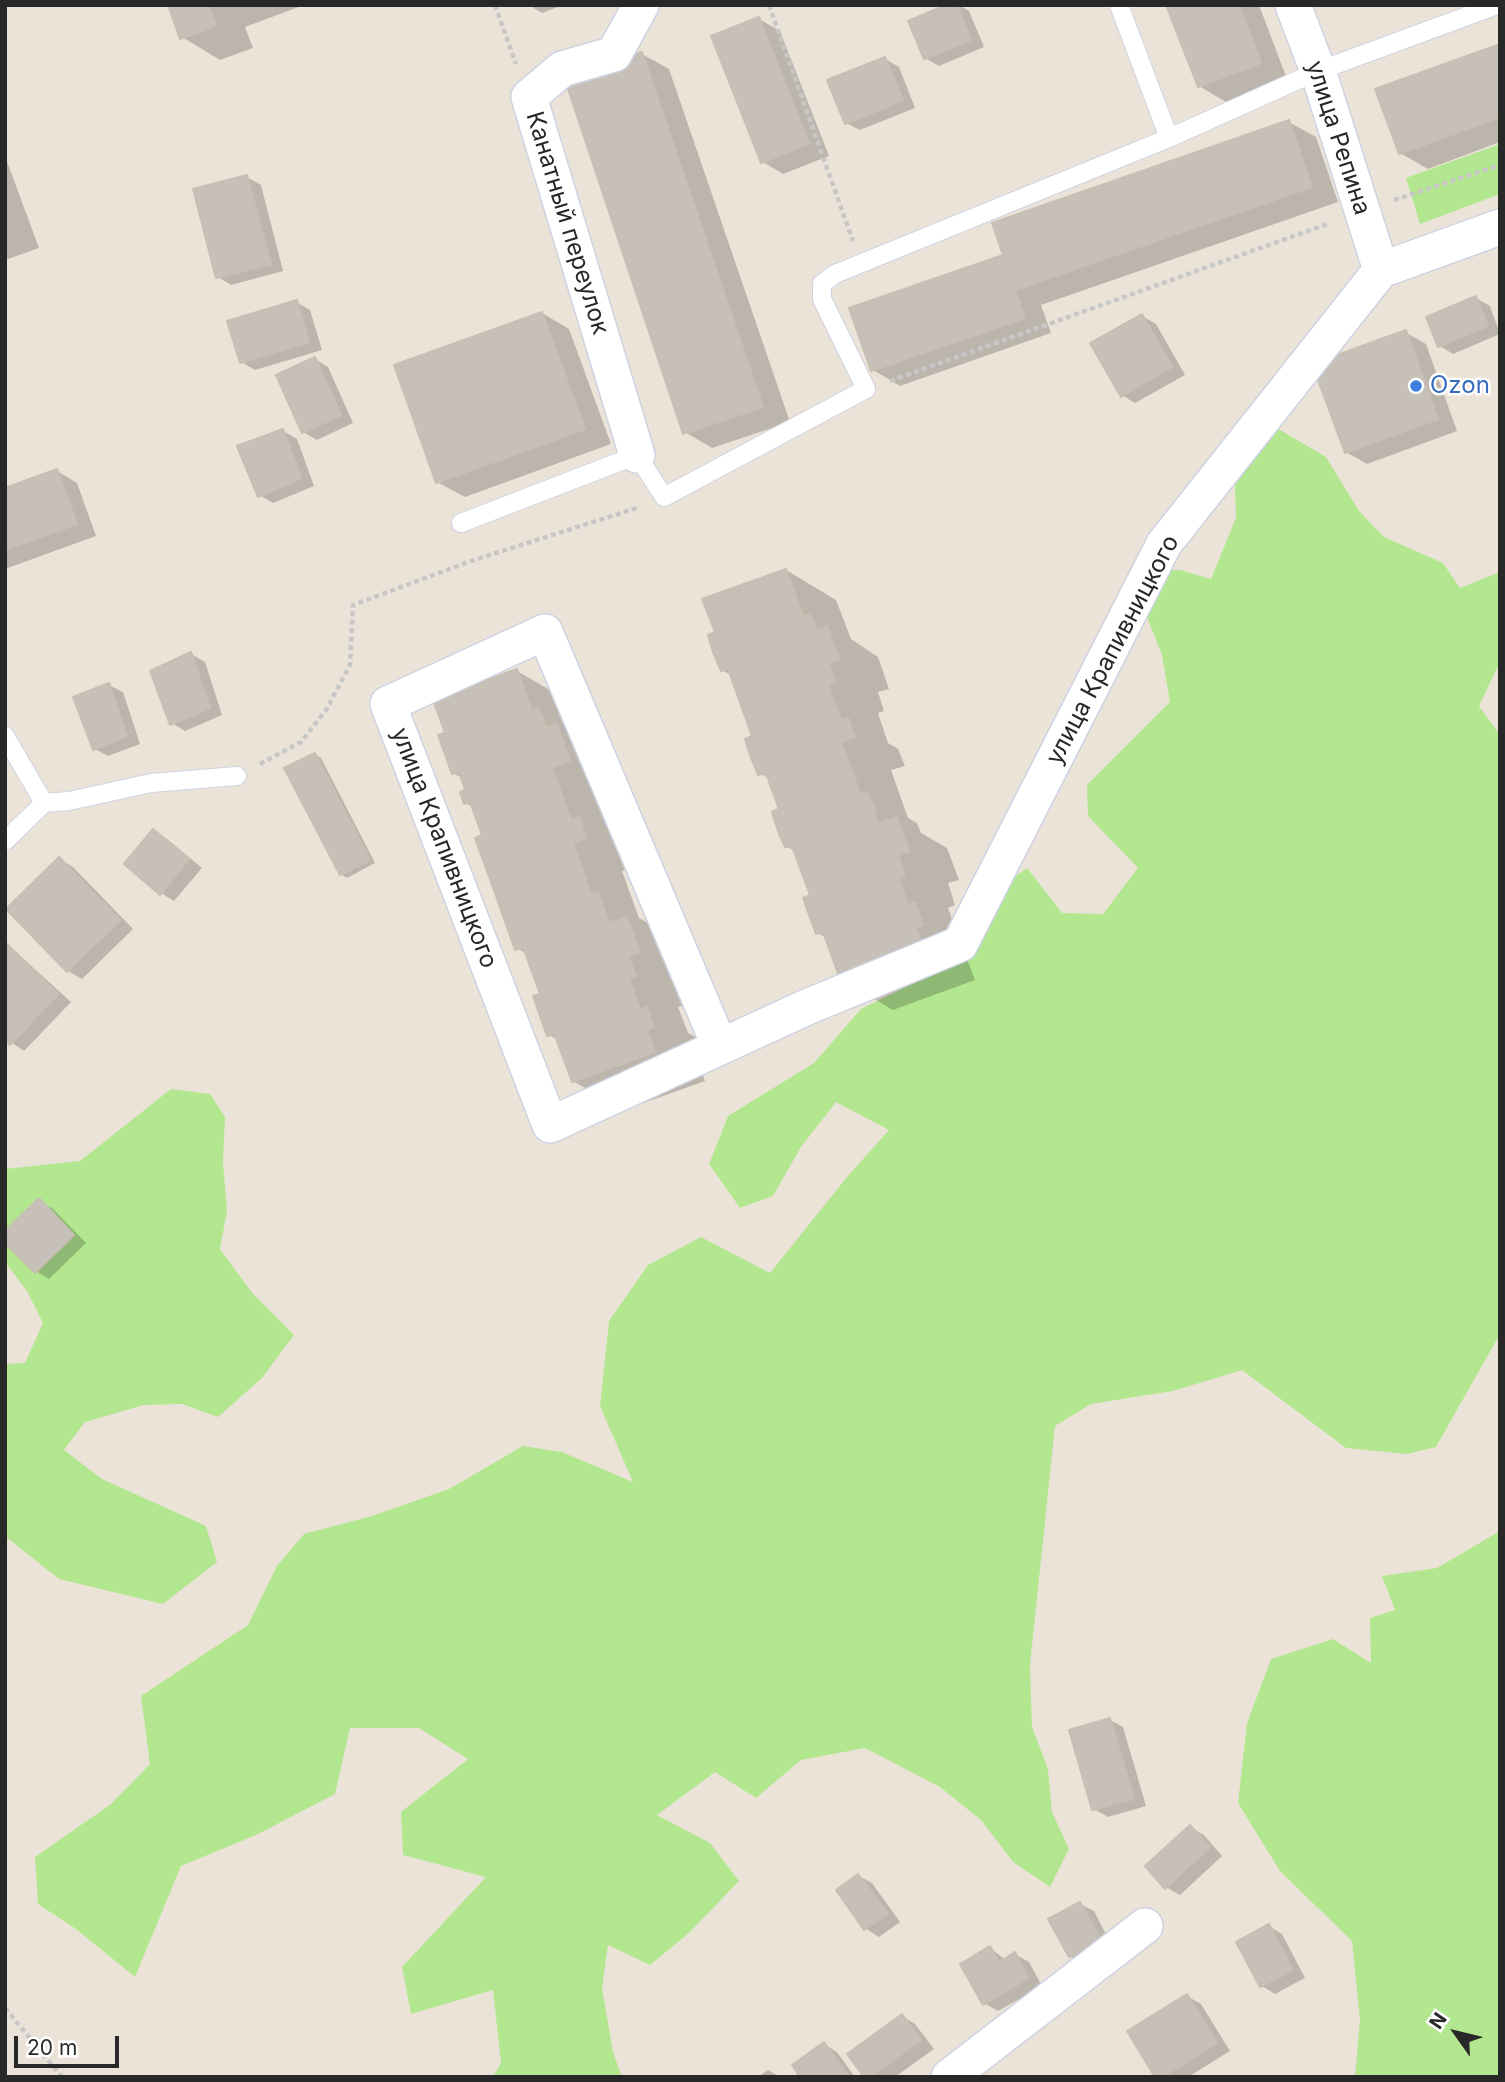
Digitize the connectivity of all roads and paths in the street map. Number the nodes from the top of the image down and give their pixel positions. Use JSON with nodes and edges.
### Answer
{"nodes":[{"id":1,"x":495,"y":5,"type":"edge"},
{"id":2,"x":641,"y":5,"type":"edge"},
{"id":3,"x":769,"y":5,"type":"edge"},
{"id":4,"x":1119,"y":5,"type":"edge"},
{"id":5,"x":1293,"y":5,"type":"edge"},
{"id":6,"x":1497,"y":5,"type":"edge"},
{"id":7,"x":1318,"y":71,"type":"junction"},
{"id":8,"x":528,"y":97,"type":"junction"},
{"id":9,"x":1169,"y":138,"type":"junction"},
{"id":10,"x":1500,"y":165,"type":"edge"},
{"id":11,"x":1361,"y":212,"type":"junction"},
{"id":12,"x":1500,"y":227,"type":"edge"},
{"id":13,"x":861,"y":265,"type":"junction"},
{"id":14,"x":1381,"y":270,"type":"junction"},
{"id":15,"x":866,"y":389,"type":"junction"},
{"id":16,"x":637,"y":454,"type":"junction"},
{"id":17,"x":648,"y":504,"type":"dead end"},
{"id":18,"x":461,"y":523,"type":"dead end"},
{"id":19,"x":5,"y":736,"type":"edge"},
{"id":20,"x":237,"y":776,"type":"joint"},
{"id":21,"x":44,"y":803,"type":"junction"},
{"id":22,"x":5,"y":841,"type":"edge"},
{"id":23,"x":720,"y":1047,"type":"junction"},
{"id":24,"x":1145,"y":1926,"type":"dead end"},
{"id":25,"x":5,"y":2008,"type":"edge"},
{"id":26,"x":62,"y":2077,"type":"edge"},
{"id":27,"x":949,"y":2077,"type":"edge"}],
"edges":[{"from":1,"to":8,"type":"path"},
{"from":2,"to":8,"type":"street","name":"Канатный переулок"},
{"from":3,"to":13,"type":"path"},
{"from":4,"to":9,"type":"lane"},
{"from":5,"to":7,"type":"street","name":"улица Репина"},
{"from":6,"to":7,"type":"lane"},
{"from":7,"to":9,"type":"lane"},
{"from":7,"to":11,"type":"street","name":"улица Репина"},
{"from":8,"to":16,"type":"street","name":"Канатный переулок"},
{"from":9,"to":13,"type":"lane"},
{"from":10,"to":11,"type":"path"},
{"from":11,"to":14,"type":"street","name":"улица Репина"},
{"from":11,"to":15,"type":"path"},
{"from":12,"to":14,"type":"street"},
{"from":13,"to":15,"type":"lane"},
{"from":14,"to":23,"type":"street","name":"улица Крапивницкого"},
{"from":15,"to":16,"type":"lane"},
{"from":16,"to":18,"type":"lane"},
{"from":17,"to":20,"type":"path"},
{"from":19,"to":21,"type":"lane"},
{"from":20,"to":21,"type":"lane"},
{"from":21,"to":22,"type":"lane"},
{"from":23,"to":23,"type":"street","name":"улица Крапивницкого"},
{"from":24,"to":27,"type":"street"},
{"from":25,"to":26,"type":"path"}]}
